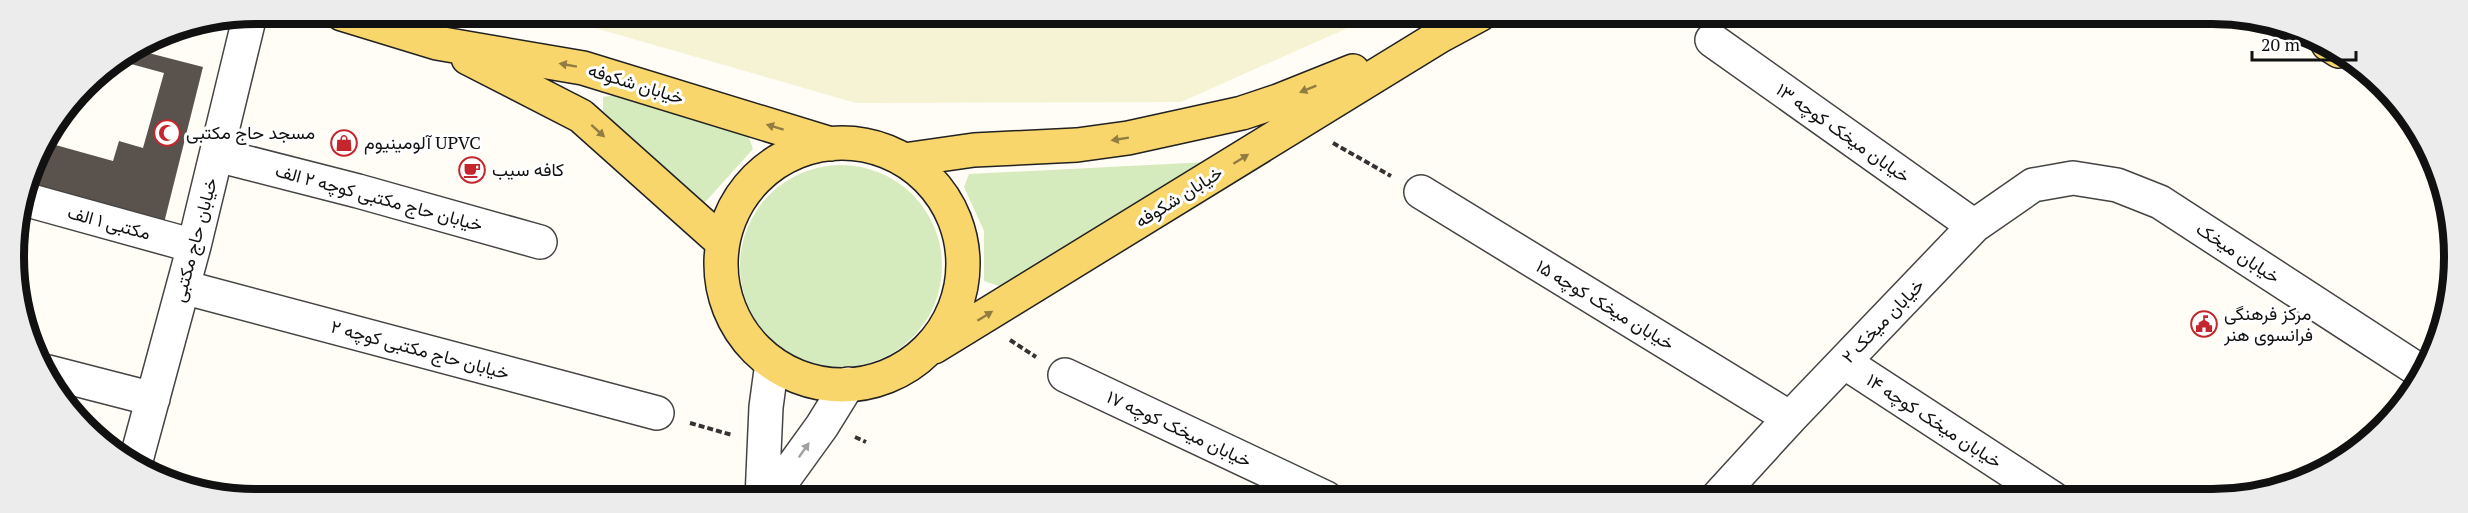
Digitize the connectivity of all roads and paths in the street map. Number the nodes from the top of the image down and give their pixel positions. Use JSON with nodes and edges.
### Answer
{"nodes":[{"id":1,"x":248,"y":24,"type":"edge"},
{"id":2,"x":375,"y":24,"type":"edge"},
{"id":3,"x":1462,"y":24,"type":"edge"},
{"id":4,"x":1440,"y":36,"type":"junction"},
{"id":5,"x":1712,"y":40,"type":"dead end"},
{"id":6,"x":437,"y":43,"type":"junction"},
{"id":7,"x":1333,"y":143,"type":"dead end"},
{"id":8,"x":831,"y":144,"type":"junction"},
{"id":9,"x":217,"y":155,"type":"junction"},
{"id":10,"x":904,"y":160,"type":"junction"},
{"id":11,"x":2073,"y":178,"type":"joint"},
{"id":12,"x":1421,"y":192,"type":"joint"},
{"id":13,"x":31,"y":201,"type":"edge"},
{"id":14,"x":1974,"y":226,"type":"junction"},
{"id":15,"x":540,"y":242,"type":"dead end"},
{"id":16,"x":722,"y":242,"type":"junction"},
{"id":17,"x":194,"y":246,"type":"junction"},
{"id":18,"x":183,"y":286,"type":"junction"},
{"id":19,"x":918,"y":358,"type":"junction"},
{"id":20,"x":1844,"y":362,"type":"junction"},
{"id":21,"x":772,"y":363,"type":"junction"},
{"id":22,"x":2416,"y":367,"type":"edge"},
{"id":23,"x":56,"y":374,"type":"edge"},
{"id":24,"x":1065,"y":375,"type":"dead end"},
{"id":25,"x":848,"y":384,"type":"junction"},
{"id":26,"x":153,"y":399,"type":"junction"},
{"id":27,"x":657,"y":413,"type":"joint"},
{"id":28,"x":1790,"y":418,"type":"junction"},
{"id":29,"x":738,"y":436,"type":"dead end"},
{"id":30,"x":137,"y":456,"type":"edge"},
{"id":31,"x":762,"y":489,"type":"edge"},
{"id":32,"x":776,"y":489,"type":"edge"},
{"id":33,"x":1307,"y":489,"type":"edge"},
{"id":34,"x":1725,"y":489,"type":"edge"},
{"id":35,"x":2039,"y":489,"type":"edge"}],
"edges":[{"from":1,"to":9,"type":"street","name":"خیابان حاج مکتبی"},
{"from":2,"to":6,"type":"main road","name":"خیابان شکوفه"},
{"from":3,"to":4,"type":"main road","name":"خیابان شکوفه"},
{"from":4,"to":10,"type":"main road","name":"خیابان شکوفه","one_way":true},
{"from":19,"to":4,"type":"main road","name":"خیابان شکوفه","one_way":true},
{"from":5,"to":14,"type":"street","name":"خیابان میخک کوچه ۱۳"},
{"from":8,"to":6,"type":"main road","name":"خیابان شکوفه","one_way":true},
{"from":6,"to":16,"type":"main road","name":"خیابان شکوفه","one_way":true},
{"from":7,"to":12,"type":"path"},
{"from":8,"to":10,"type":"main road"},
{"from":8,"to":16,"type":"main road"},
{"from":9,"to":15,"type":"street","name":"خیابان حاج مکتبی کوچه ۲ الف"},
{"from":9,"to":17,"type":"street","name":"خیابان حاج مکتبی"},
{"from":10,"to":19,"type":"main road"},
{"from":11,"to":14,"type":"street","name":"خیابان میخک ۲"},
{"from":11,"to":22,"type":"street","name":"خیابان میخک"},
{"from":12,"to":28,"type":"street","name":"خیابان میخک کوچه ۱۵"},
{"from":13,"to":17,"type":"street","name":"مکتبی ۱ الف"},
{"from":14,"to":20,"type":"street","name":"خیابان میخک ۲"},
{"from":16,"to":21,"type":"main road"},
{"from":17,"to":18,"type":"street","name":"خیابان حاج مکتبی"},
{"from":18,"to":26,"type":"street","name":"خیابان حاج مکتبی"},
{"from":18,"to":27,"type":"street","name":"خیابان حاج مکتبی کوچه ۲"},
{"from":19,"to":25,"type":"main road"},
{"from":20,"to":28,"type":"street","name":"خیابان میخک ۲"},
{"from":20,"to":35,"type":"street","name":"خیابان میخک کوچه ۱۴"},
{"from":21,"to":25,"type":"main road"},
{"from":21,"to":31,"type":"street"},
{"from":23,"to":26,"type":"street"},
{"from":24,"to":33,"type":"street","name":"خیابان میخک کوچه ۱۷"},
{"from":32,"to":25,"type":"street","one_way":true},
{"from":26,"to":30,"type":"street","name":"خیابان حاج مکتبی"},
{"from":27,"to":29,"type":"path"},
{"from":28,"to":34,"type":"street","name":"خیابان میخک ۲"}]}
